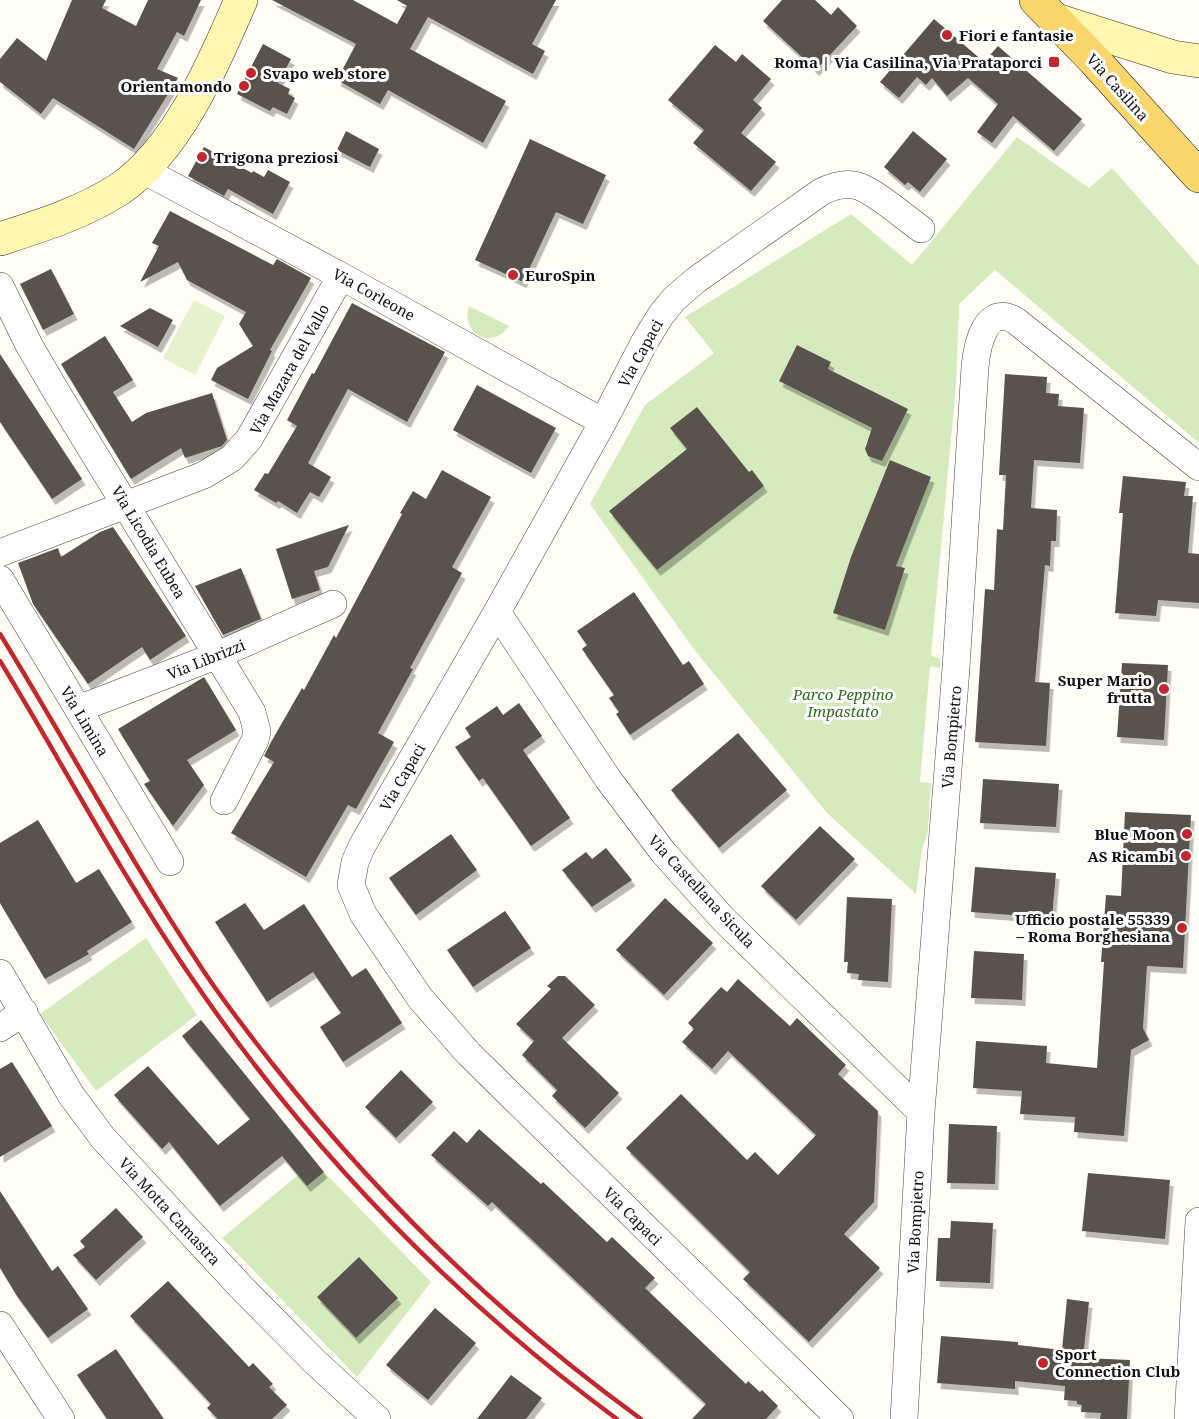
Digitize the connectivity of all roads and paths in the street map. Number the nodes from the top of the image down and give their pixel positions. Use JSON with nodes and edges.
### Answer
{"nodes":[{"id":1,"x":241,"y":0,"type":"edge"},
{"id":2,"x":1046,"y":10,"type":"edge"},
{"id":3,"x":1199,"y":61,"type":"edge"},
{"id":4,"x":143,"y":170,"type":"junction"},
{"id":5,"x":1199,"y":176,"type":"edge"},
{"id":6,"x":921,"y":229,"type":"dead end"},
{"id":7,"x":0,"y":239,"type":"edge"},
{"id":8,"x":341,"y":276,"type":"junction"},
{"id":9,"x":0,"y":286,"type":"edge"},
{"id":10,"x":603,"y":422,"type":"junction"},
{"id":11,"x":1199,"y":467,"type":"edge"},
{"id":12,"x":127,"y":506,"type":"junction"},
{"id":13,"x":0,"y":553,"type":"edge"},
{"id":14,"x":0,"y":579,"type":"edge"},
{"id":15,"x":333,"y":604,"type":"dead end"},
{"id":16,"x":497,"y":612,"type":"junction"},
{"id":17,"x":218,"y":655,"type":"junction"},
{"id":18,"x":78,"y":709,"type":"junction"},
{"id":19,"x":224,"y":801,"type":"dead end"},
{"id":20,"x":170,"y":862,"type":"dead end"},
{"id":21,"x":0,"y":973,"type":"edge"},
{"id":22,"x":24,"y":1012,"type":"junction"},
{"id":23,"x":0,"y":1028,"type":"edge"},
{"id":24,"x":921,"y":1112,"type":"junction"},
{"id":25,"x":1199,"y":1221,"type":"edge"},
{"id":26,"x":0,"y":1325,"type":"edge"},
{"id":27,"x":909,"y":1417,"type":"edge"},
{"id":28,"x":61,"y":1419,"type":"edge"},
{"id":29,"x":377,"y":1419,"type":"edge"},
{"id":30,"x":840,"y":1419,"type":"edge"},
{"id":31,"x":1188,"y":1419,"type":"edge"}],
"edges":[{"from":1,"to":4,"type":"main road"},
{"from":2,"to":3,"type":"main road"},
{"from":2,"to":5,"type":"main road","name":"Via Casilina"},
{"from":4,"to":7,"type":"main road"},
{"from":4,"to":8,"type":"street","name":"Via Corleone"},
{"from":6,"to":10,"type":"street","name":"Via Capaci"},
{"from":8,"to":10,"type":"street","name":"Via Corleone"},
{"from":8,"to":12,"type":"street","name":"Via Mazara del Vallo"},
{"from":9,"to":12,"type":"street","name":"Via Licodia Eubea"},
{"from":10,"to":16,"type":"street","name":"Via Capaci"},
{"from":11,"to":24,"type":"street","name":"Via Bompietro"},
{"from":12,"to":13,"type":"street","name":"Via Mazara del Vallo"},
{"from":12,"to":17,"type":"street","name":"Via Licodia Eubea"},
{"from":14,"to":18,"type":"street","name":"Via Limina"},
{"from":15,"to":17,"type":"street","name":"Via Librizzi"},
{"from":16,"to":24,"type":"street","name":"Via Castellana Sicula"},
{"from":16,"to":30,"type":"street","name":"Via Capaci"},
{"from":17,"to":18,"type":"street","name":"Via Librizzi"},
{"from":17,"to":19,"type":"street","name":"Via Licodia Eubea"},
{"from":18,"to":20,"type":"street","name":"Via Limina"},
{"from":21,"to":22,"type":"street","name":"Via Motta Camastra"},
{"from":22,"to":23,"type":"street"},
{"from":22,"to":29,"type":"street","name":"Via Motta Camastra"},
{"from":24,"to":27,"type":"street","name":"Via Bompietro"},
{"from":25,"to":31,"type":"street"},
{"from":26,"to":28,"type":"street"}]}
